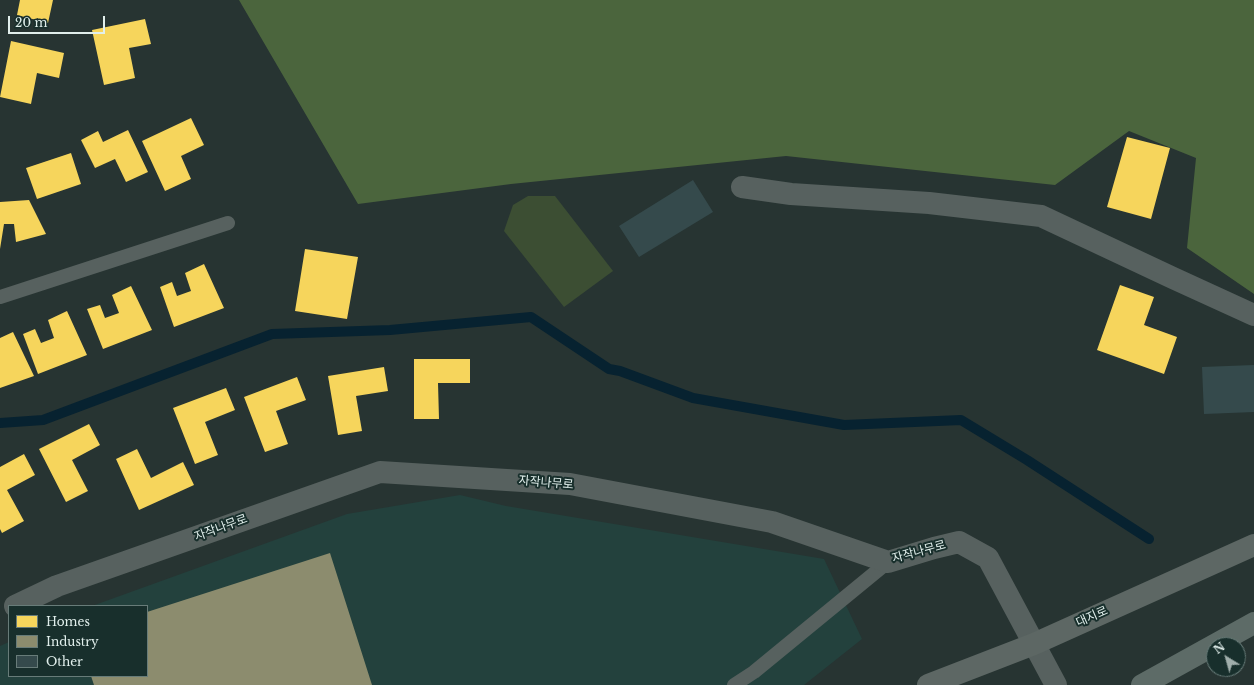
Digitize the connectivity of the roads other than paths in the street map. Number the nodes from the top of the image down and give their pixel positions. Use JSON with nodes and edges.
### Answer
{"nodes":[{"id":1,"x":742,"y":187,"type":"dead end"},
{"id":2,"x":228,"y":223,"type":"dead end"},
{"id":3,"x":0,"y":297,"type":"edge"},
{"id":4,"x":1254,"y":315,"type":"edge"},
{"id":5,"x":1254,"y":545,"type":"edge"},
{"id":6,"x":888,"y":562,"type":"junction"},
{"id":7,"x":17,"y":605,"type":"edge"},
{"id":8,"x":1254,"y":623,"type":"edge"},
{"id":9,"x":1034,"y":644,"type":"junction"},
{"id":10,"x":734,"y":685,"type":"edge"},
{"id":11,"x":928,"y":685,"type":"edge"},
{"id":12,"x":1056,"y":685,"type":"edge"},
{"id":13,"x":1142,"y":685,"type":"edge"}],
"edges":[{"from":1,"to":4,"type":"street"},
{"from":2,"to":3,"type":"lane"},
{"from":5,"to":9,"type":"main road","name":"대지로"},
{"from":6,"to":7,"type":"street","name":"자작나무로"},
{"from":6,"to":9,"type":"street","name":"자작나무로"},
{"from":6,"to":10,"type":"lane"},
{"from":8,"to":13,"type":"highway"},
{"from":9,"to":11,"type":"main road","name":"대지로"},
{"from":9,"to":12,"type":"street","name":"자작나무로"}]}
